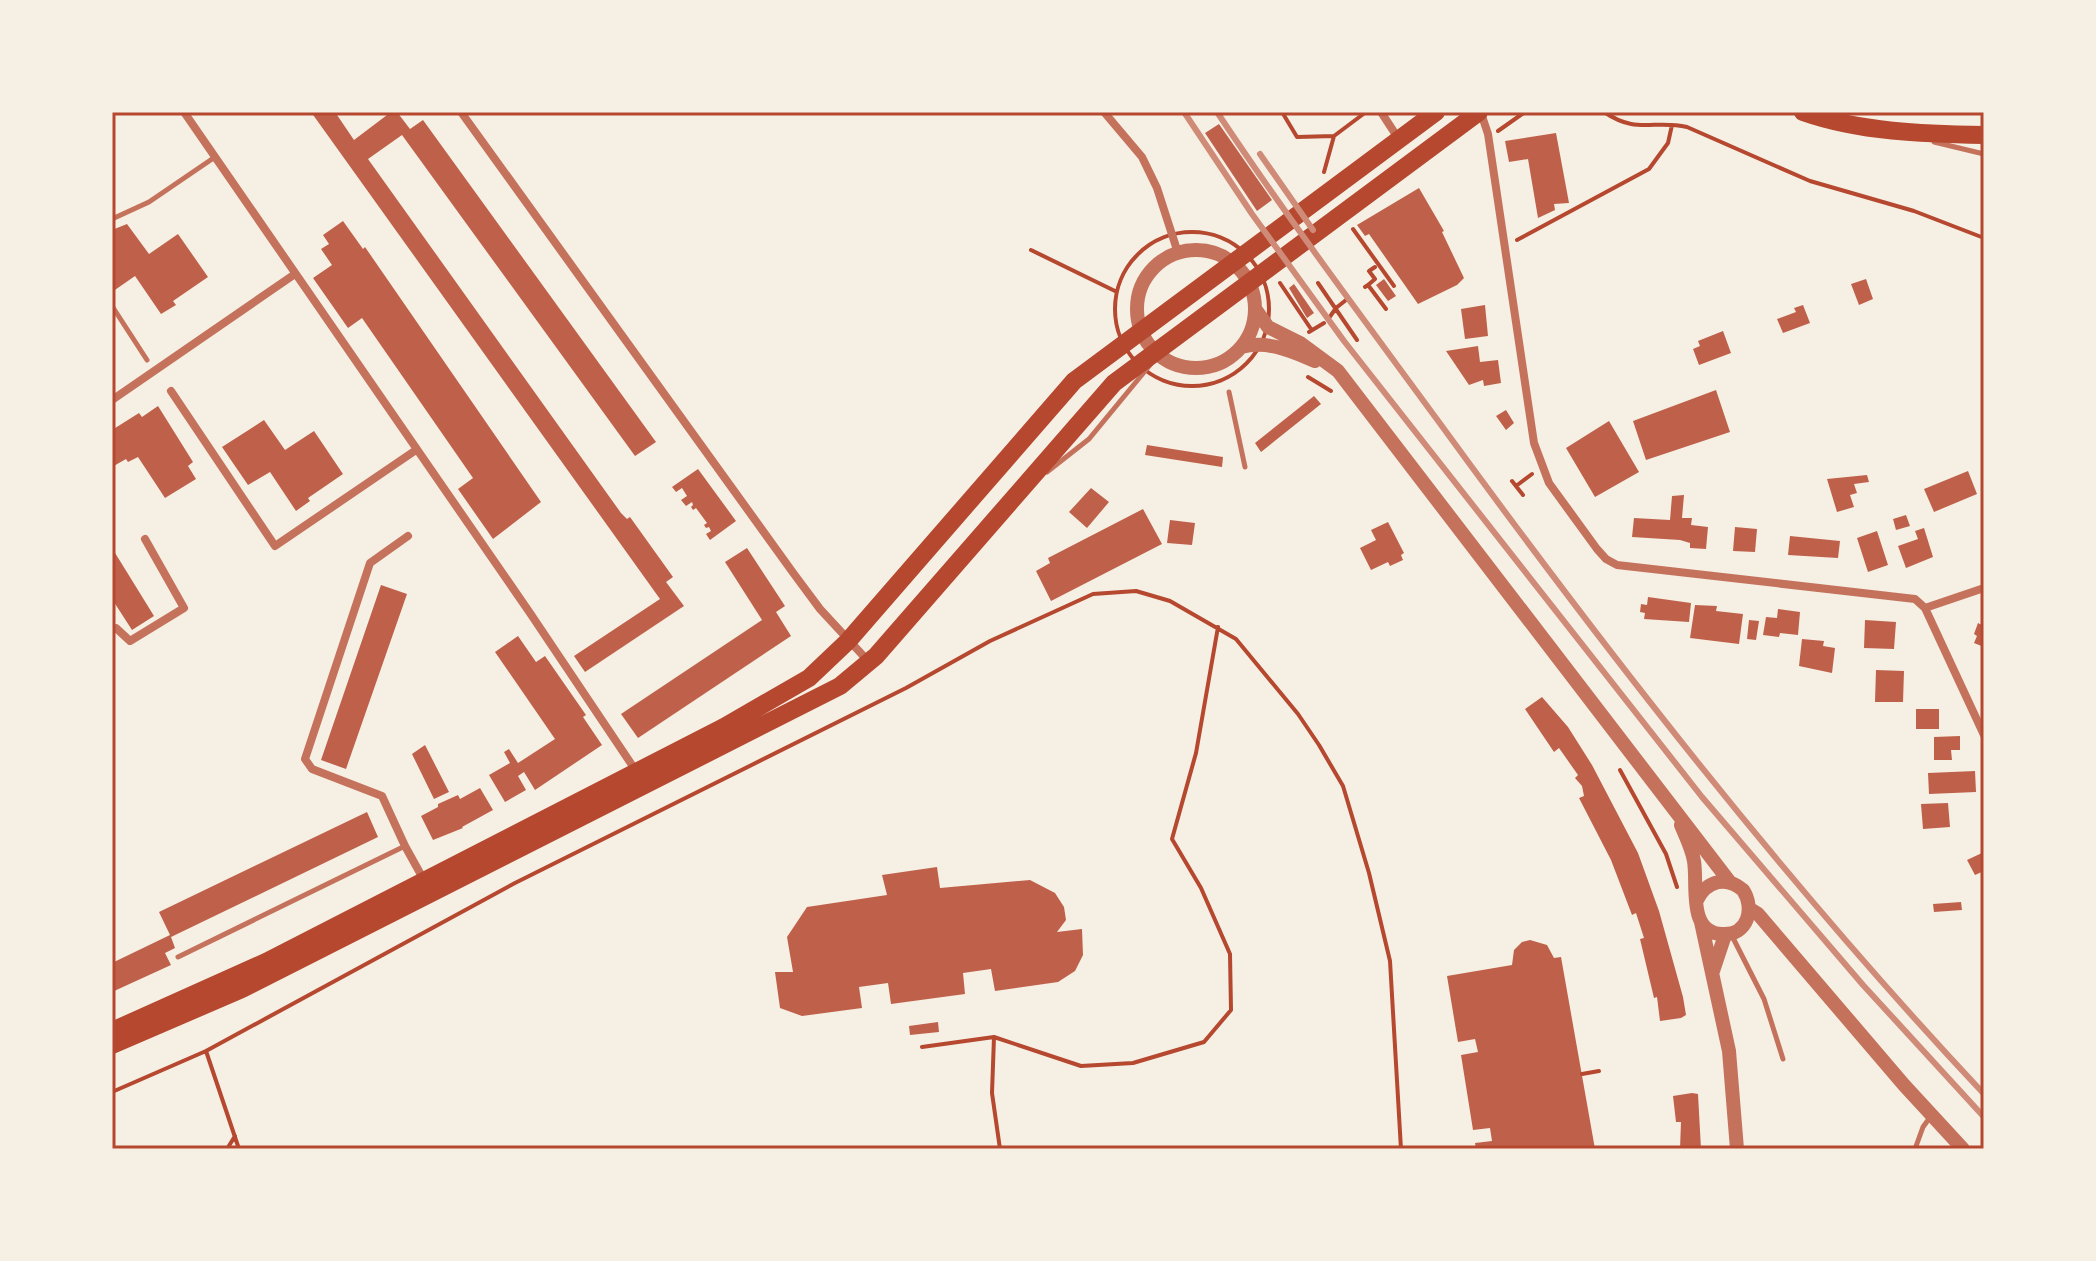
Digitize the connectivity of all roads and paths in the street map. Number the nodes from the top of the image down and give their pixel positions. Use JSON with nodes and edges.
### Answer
{"nodes":[{"id":1,"x":184,"y":112,"type":"edge"},
{"id":2,"x":461,"y":112,"type":"edge"},
{"id":3,"x":1104,"y":112,"type":"edge"},
{"id":4,"x":1282,"y":112,"type":"edge"},
{"id":5,"x":1366,"y":112,"type":"edge"},
{"id":6,"x":1436,"y":112,"type":"edge"},
{"id":7,"x":1480,"y":112,"type":"edge"},
{"id":8,"x":1525,"y":112,"type":"edge"},
{"id":9,"x":1604,"y":112,"type":"edge"},
{"id":10,"x":1803,"y":112,"type":"edge"},
{"id":11,"x":1385,"y":113,"type":"edge"},
{"id":12,"x":1672,"y":125,"type":"junction"},
{"id":13,"x":1887,"y":130,"type":"junction"},
{"id":14,"x":1488,"y":134,"type":"junction"},
{"id":15,"x":1984,"y":135,"type":"edge"},
{"id":16,"x":1334,"y":136,"type":"junction"},
{"id":17,"x":1399,"y":140,"type":"junction"},
{"id":18,"x":1984,"y":154,"type":"edge"},
{"id":19,"x":215,"y":157,"type":"junction"},
{"id":20,"x":1322,"y":182,"type":"dead end"},
{"id":21,"x":1342,"y":214,"type":"junction"},
{"id":22,"x":112,"y":219,"type":"edge"},
{"id":23,"x":1984,"y":238,"type":"edge"},
{"id":24,"x":1504,"y":246,"type":"junction"},
{"id":25,"x":1031,"y":250,"type":"dead end"},
{"id":26,"x":1178,"y":253,"type":"junction"},
{"id":27,"x":1233,"y":263,"type":"junction"},
{"id":28,"x":1377,"y":266,"type":"junction"},
{"id":29,"x":295,"y":274,"type":"junction"},
{"id":30,"x":1275,"y":276,"type":"dead end"},
{"id":31,"x":1250,"y":282,"type":"junction"},
{"id":32,"x":1318,"y":283,"type":"dead end"},
{"id":33,"x":1394,"y":286,"type":"dead end"},
{"id":34,"x":1116,"y":292,"type":"dead end"},
{"id":35,"x":1346,"y":300,"type":"dead end"},
{"id":36,"x":112,"y":306,"type":"edge"},
{"id":37,"x":1336,"y":308,"type":"junction"},
{"id":38,"x":1386,"y":309,"type":"dead end"},
{"id":39,"x":1256,"y":310,"type":"junction"},
{"id":40,"x":1329,"y":318,"type":"dead end"},
{"id":41,"x":1141,"y":330,"type":"junction"},
{"id":42,"x":1312,"y":331,"type":"dead end"},
{"id":43,"x":1357,"y":340,"type":"dead end"},
{"id":44,"x":1241,"y":347,"type":"junction"},
{"id":45,"x":1157,"y":352,"type":"junction"},
{"id":46,"x":1254,"y":356,"type":"dead end"},
{"id":47,"x":1268,"y":359,"type":"dead end"},
{"id":48,"x":147,"y":360,"type":"dead end"},
{"id":49,"x":1338,"y":371,"type":"junction"},
{"id":50,"x":1308,"y":377,"type":"dead end"},
{"id":51,"x":171,"y":391,"type":"dead end"},
{"id":52,"x":1229,"y":392,"type":"dead end"},
{"id":53,"x":1332,"y":392,"type":"dead end"},
{"id":54,"x":112,"y":400,"type":"edge"},
{"id":55,"x":416,"y":450,"type":"junction"},
{"id":56,"x":1245,"y":467,"type":"dead end"},
{"id":57,"x":1532,"y":474,"type":"dead end"},
{"id":58,"x":1512,"y":481,"type":"dead end"},
{"id":59,"x":1516,"y":486,"type":"junction"},
{"id":60,"x":1523,"y":495,"type":"dead end"},
{"id":61,"x":408,"y":536,"type":"dead end"},
{"id":62,"x":145,"y":539,"type":"dead end"},
{"id":63,"x":1984,"y":588,"type":"edge"},
{"id":64,"x":1925,"y":608,"type":"junction"},
{"id":65,"x":113,"y":627,"type":"edge"},
{"id":66,"x":1218,"y":627,"type":"junction"},
{"id":67,"x":848,"y":641,"type":"junction"},
{"id":68,"x":870,"y":662,"type":"junction"},
{"id":69,"x":1984,"y":735,"type":"edge"},
{"id":70,"x":1614,"y":759,"type":"dead end"},
{"id":71,"x":639,"y":779,"type":"junction"},
{"id":72,"x":1674,"y":806,"type":"junction"},
{"id":73,"x":405,"y":846,"type":"junction"},
{"id":74,"x":1729,"y":881,"type":"junction"},
{"id":75,"x":429,"y":885,"type":"junction"},
{"id":76,"x":1679,"y":894,"type":"dead end"},
{"id":77,"x":1697,"y":900,"type":"junction"},
{"id":78,"x":1750,"y":909,"type":"junction"},
{"id":79,"x":1701,"y":922,"type":"junction"},
{"id":80,"x":1731,"y":933,"type":"junction"},
{"id":81,"x":1775,"y":934,"type":"junction"},
{"id":82,"x":178,"y":957,"type":"dead end"},
{"id":83,"x":1713,"y":972,"type":"junction"},
{"id":84,"x":112,"y":1031,"type":"edge"},
{"id":85,"x":994,"y":1037,"type":"junction"},
{"id":86,"x":112,"y":1045,"type":"edge"},
{"id":87,"x":922,"y":1047,"type":"dead end"},
{"id":88,"x":206,"y":1051,"type":"junction"},
{"id":89,"x":1783,"y":1059,"type":"dead end"},
{"id":90,"x":1599,"y":1071,"type":"dead end"},
{"id":91,"x":1582,"y":1074,"type":"dead end"},
{"id":92,"x":112,"y":1092,"type":"edge"},
{"id":93,"x":1932,"y":1115,"type":"junction"},
{"id":94,"x":235,"y":1136,"type":"junction"},
{"id":95,"x":227,"y":1149,"type":"edge"},
{"id":96,"x":239,"y":1149,"type":"edge"},
{"id":97,"x":1000,"y":1149,"type":"edge"},
{"id":98,"x":1401,"y":1149,"type":"edge"},
{"id":99,"x":1737,"y":1149,"type":"edge"},
{"id":100,"x":1915,"y":1149,"type":"edge"},
{"id":101,"x":1963,"y":1149,"type":"edge"}],
"edges":[{"from":1,"to":19,"type":"street"},
{"from":2,"to":67,"type":"street"},
{"from":3,"to":26,"type":"street"},
{"from":4,"to":16,"type":"path"},
{"from":5,"to":16,"type":"path"},
{"from":6,"to":17,"type":"main road"},
{"from":7,"to":14,"type":"street"},
{"from":7,"to":21,"type":"main road"},
{"from":8,"to":14,"type":"path"},
{"from":9,"to":12,"type":"path"},
{"from":10,"to":13,"type":"main road"},
{"from":11,"to":17,"type":"street"},
{"from":12,"to":23,"type":"path"},
{"from":12,"to":24,"type":"path"},
{"from":13,"to":15,"type":"main road"},
{"from":13,"to":18,"type":"lane"},
{"from":14,"to":24,"type":"street"},
{"from":16,"to":20,"type":"path"},
{"from":17,"to":27,"type":"main road"},
{"from":19,"to":22,"type":"lane"},
{"from":19,"to":29,"type":"street"},
{"from":21,"to":28,"type":"path"},
{"from":21,"to":31,"type":"main road"},
{"from":24,"to":64,"type":"street"},
{"from":25,"to":34,"type":"path"},
{"from":26,"to":27,"type":"street"},
{"from":26,"to":41,"type":"street"},
{"from":27,"to":31,"type":"street"},
{"from":27,"to":41,"type":"main road"},
{"from":28,"to":33,"type":"path"},
{"from":28,"to":38,"type":"path"},
{"from":29,"to":54,"type":"street"},
{"from":29,"to":55,"type":"street"},
{"from":30,"to":42,"type":"path"},
{"from":31,"to":39,"type":"street"},
{"from":31,"to":45,"type":"main road"},
{"from":32,"to":37,"type":"path"},
{"from":35,"to":37,"type":"path"},
{"from":36,"to":48,"type":"lane"},
{"from":37,"to":40,"type":"path"},
{"from":37,"to":43,"type":"path"},
{"from":39,"to":44,"type":"street"},
{"from":39,"to":49,"type":"street"},
{"from":41,"to":45,"type":"street"},
{"from":41,"to":67,"type":"main road"},
{"from":44,"to":45,"type":"street"},
{"from":44,"to":49,"type":"street"},
{"from":45,"to":68,"type":"main road"},
{"from":46,"to":47,"type":"path"},
{"from":49,"to":72,"type":"street"},
{"from":50,"to":53,"type":"path"},
{"from":51,"to":55,"type":"street"},
{"from":52,"to":56,"type":"lane"},
{"from":55,"to":71,"type":"street"},
{"from":57,"to":59,"type":"path"},
{"from":58,"to":59,"type":"path"},
{"from":59,"to":60,"type":"path"},
{"from":61,"to":73,"type":"street"},
{"from":62,"to":65,"type":"street"},
{"from":63,"to":64,"type":"street"},
{"from":64,"to":69,"type":"street"},
{"from":66,"to":85,"type":"path"},
{"from":66,"to":88,"type":"path"},
{"from":66,"to":98,"type":"path"},
{"from":67,"to":68,"type":"street"},
{"from":67,"to":71,"type":"main road"},
{"from":68,"to":71,"type":"main road"},
{"from":70,"to":76,"type":"path"},
{"from":71,"to":75,"type":"main road"},
{"from":72,"to":74,"type":"street"},
{"from":72,"to":77,"type":"street"},
{"from":73,"to":75,"type":"street"},
{"from":73,"to":82,"type":"lane"},
{"from":74,"to":77,"type":"street"},
{"from":74,"to":78,"type":"street"},
{"from":75,"to":84,"type":"main road"},
{"from":75,"to":86,"type":"main road"},
{"from":77,"to":79,"type":"street"},
{"from":78,"to":80,"type":"street"},
{"from":78,"to":81,"type":"street"},
{"from":79,"to":80,"type":"street"},
{"from":79,"to":83,"type":"street"},
{"from":80,"to":81,"type":"street"},
{"from":80,"to":83,"type":"street"},
{"from":80,"to":89,"type":"lane"},
{"from":81,"to":93,"type":"street"},
{"from":83,"to":99,"type":"street"},
{"from":85,"to":87,"type":"path"},
{"from":85,"to":97,"type":"path"},
{"from":88,"to":92,"type":"path"},
{"from":88,"to":94,"type":"path"},
{"from":90,"to":91,"type":"path"},
{"from":93,"to":100,"type":"lane"},
{"from":93,"to":101,"type":"street"},
{"from":94,"to":95,"type":"path"},
{"from":94,"to":96,"type":"path"}]}
